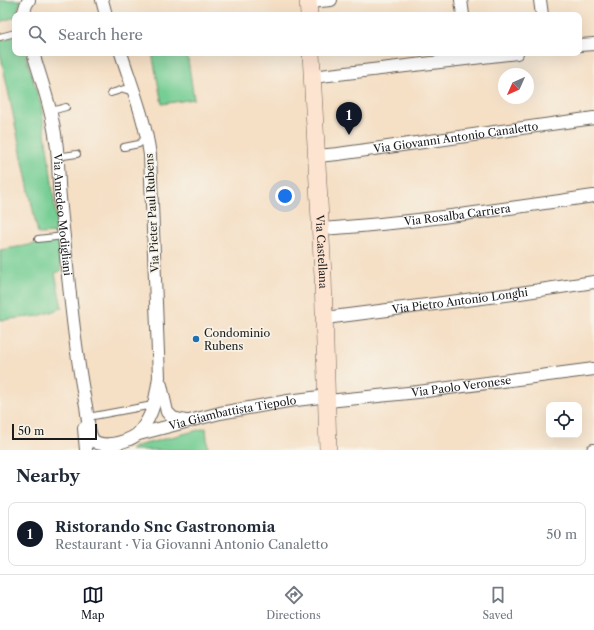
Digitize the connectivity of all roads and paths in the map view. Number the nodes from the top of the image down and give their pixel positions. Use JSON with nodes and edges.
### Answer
{"nodes":[{"id":1,"x":29,"y":0,"type":"edge"},
{"id":2,"x":331,"y":0,"type":"edge"},
{"id":3,"x":461,"y":0,"type":"edge"},
{"id":4,"x":540,"y":0,"type":"edge"},
{"id":5,"x":102,"y":1,"type":"edge"},
{"id":6,"x":309,"y":6,"type":"edge"},
{"id":7,"x":24,"y":12,"type":"edge"},
{"id":8,"x":105,"y":12,"type":"edge"},
{"id":9,"x":463,"y":12,"type":"edge"},
{"id":10,"x":542,"y":12,"type":"edge"},
{"id":11,"x":12,"y":34,"type":"edge"},
{"id":12,"x":0,"y":37,"type":"edge"},
{"id":13,"x":594,"y":44,"type":"edge"},
{"id":14,"x":582,"y":45,"type":"edge"},
{"id":15,"x":34,"y":56,"type":"edge"},
{"id":16,"x":122,"y":56,"type":"edge"},
{"id":17,"x":311,"y":56,"type":"edge"},
{"id":18,"x":469,"y":56,"type":"edge"},
{"id":19,"x":312,"y":77,"type":"junction"},
{"id":20,"x":111,"y":93,"type":"dead end"},
{"id":21,"x":135,"y":93,"type":"junction"},
{"id":22,"x":66,"y":107,"type":"dead end"},
{"id":23,"x":52,"y":116,"type":"junction"},
{"id":24,"x":594,"y":118,"type":"edge"},
{"id":25,"x":147,"y":136,"type":"junction"},
{"id":26,"x":124,"y":147,"type":"dead end"},
{"id":27,"x":57,"y":151,"type":"junction"},
{"id":28,"x":77,"y":154,"type":"dead end"},
{"id":29,"x":317,"y":156,"type":"junction"},
{"id":30,"x":594,"y":196,"type":"edge"},
{"id":31,"x":320,"y":229,"type":"junction"},
{"id":32,"x":64,"y":236,"type":"junction"},
{"id":33,"x":38,"y":239,"type":"dead end"},
{"id":34,"x":594,"y":282,"type":"edge"},
{"id":35,"x":325,"y":318,"type":"junction"},
{"id":36,"x":594,"y":370,"type":"edge"},
{"id":37,"x":159,"y":377,"type":"junction"},
{"id":38,"x":80,"y":378,"type":"junction"},
{"id":39,"x":328,"y":398,"type":"junction"},
{"id":40,"x":154,"y":405,"type":"junction"},
{"id":41,"x":88,"y":417,"type":"junction"},
{"id":42,"x":186,"y":421,"type":"junction"},
{"id":43,"x":143,"y":429,"type":"junction"},
{"id":44,"x":90,"y":446,"type":"edge"},
{"id":45,"x":117,"y":447,"type":"edge"},
{"id":46,"x":328,"y":450,"type":"edge"}],
"edges":[{"from":1,"to":7,"type":"street"},
{"from":2,"to":6,"type":"street"},
{"from":3,"to":9,"type":"street"},
{"from":4,"to":10,"type":"street"},
{"from":5,"to":8,"type":"street"},
{"from":11,"to":12,"type":"lane"},
{"from":13,"to":14,"type":"street"},
{"from":15,"to":23,"type":"street","name":"Via Amedeo Modigliani"},
{"from":16,"to":21,"type":"street","name":"Via Pieter Paul Rubens"},
{"from":17,"to":19,"type":"street","name":"Via Castellana"},
{"from":18,"to":19,"type":"street"},
{"from":19,"to":29,"type":"street","name":"Via Castellana"},
{"from":20,"to":21,"type":"lane"},
{"from":21,"to":25,"type":"street","name":"Via Pieter Paul Rubens"},
{"from":22,"to":23,"type":"lane"},
{"from":23,"to":27,"type":"street","name":"Via Amedeo Modigliani"},
{"from":24,"to":29,"type":"street","name":"Via Giovanni Antonio Canaletto"},
{"from":25,"to":26,"type":"lane"},
{"from":25,"to":37,"type":"street","name":"Via Pieter Paul Rubens"},
{"from":27,"to":28,"type":"lane"},
{"from":27,"to":32,"type":"street","name":"Via Amedeo Modigliani"},
{"from":29,"to":31,"type":"street","name":"Via Castellana"},
{"from":30,"to":31,"type":"street","name":"Via Rosalba Carriera"},
{"from":31,"to":35,"type":"street","name":"Via Castellana"},
{"from":32,"to":33,"type":"lane"},
{"from":32,"to":38,"type":"street","name":"Via Amedeo Modigliani"},
{"from":34,"to":35,"type":"street","name":"Via Pietro Antonio Longhi"},
{"from":35,"to":39,"type":"street","name":"Via Castellana"},
{"from":36,"to":39,"type":"street","name":"Via Paolo Veronese"},
{"from":37,"to":40,"type":"street","name":"Via Pieter Paul Rubens"},
{"from":37,"to":42,"type":"street","name":"Via Pieter Paul Rubens"},
{"from":38,"to":41,"type":"street","name":"Via Amedeo Modigliani"},
{"from":38,"to":44,"type":"street","name":"Via Amedeo Modigliani"},
{"from":39,"to":42,"type":"street","name":"Via Giambattista Tiepolo"},
{"from":39,"to":46,"type":"street","name":"Via Castellana"},
{"from":40,"to":41,"type":"lane"},
{"from":40,"to":43,"type":"street","name":"Via Pieter Paul Rubens"},
{"from":41,"to":44,"type":"street","name":"Via Amedeo Modigliani"},
{"from":42,"to":43,"type":"street","name":"Via Giambattista Tiepolo"},
{"from":43,"to":45,"type":"street","name":"Via Giambattista Tiepolo"},
{"from":44,"to":45,"type":"street","name":"Via Giambattista Tiepolo"}]}
